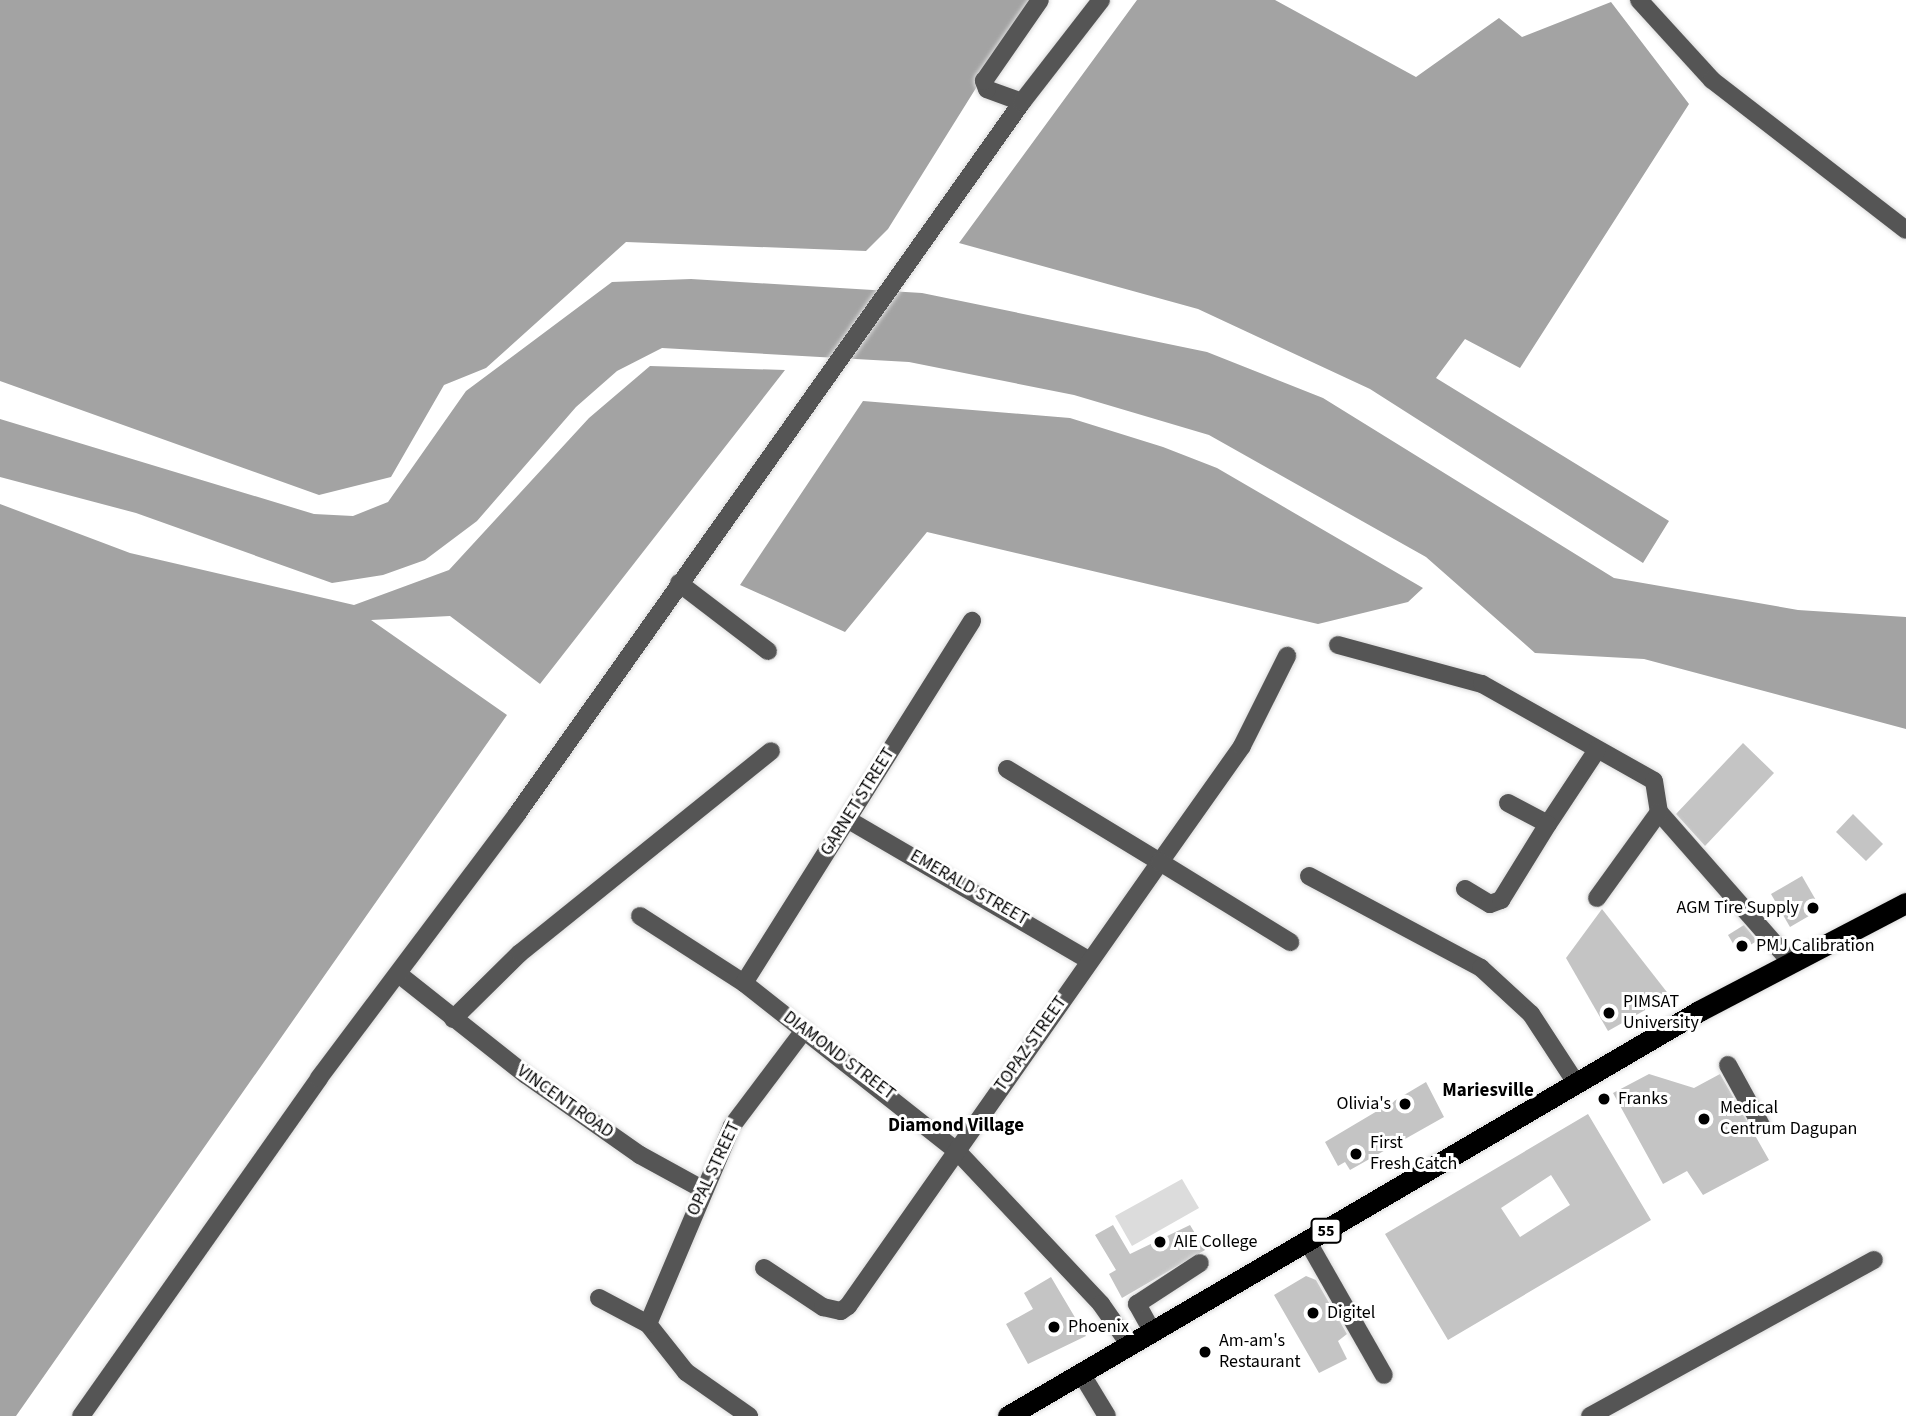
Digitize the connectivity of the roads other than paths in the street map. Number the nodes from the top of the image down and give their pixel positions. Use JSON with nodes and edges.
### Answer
{"nodes":[{"id":1,"x":1040,"y":0,"type":"edge"},
{"id":2,"x":1101,"y":0,"type":"edge"},
{"id":3,"x":1639,"y":0,"type":"edge"},
{"id":4,"x":1022,"y":102,"type":"junction"},
{"id":5,"x":1906,"y":230,"type":"edge"},
{"id":6,"x":679,"y":583,"type":"junction"},
{"id":7,"x":972,"y":621,"type":"dead end"},
{"id":8,"x":1338,"y":645,"type":"dead end"},
{"id":9,"x":768,"y":651,"type":"dead end"},
{"id":10,"x":1287,"y":656,"type":"dead end"},
{"id":11,"x":1597,"y":750,"type":"junction"},
{"id":12,"x":771,"y":751,"type":"dead end"},
{"id":13,"x":1007,"y":769,"type":"dead end"},
{"id":14,"x":1508,"y":803,"type":"dead end"},
{"id":15,"x":1658,"y":813,"type":"junction"},
{"id":16,"x":847,"y":819,"type":"junction"},
{"id":17,"x":1548,"y":824,"type":"junction"},
{"id":18,"x":1160,"y":862,"type":"junction"},
{"id":19,"x":1309,"y":876,"type":"dead end"},
{"id":20,"x":1465,"y":889,"type":"dead end"},
{"id":21,"x":1597,"y":898,"type":"dead end"},
{"id":22,"x":1906,"y":903,"type":"edge"},
{"id":23,"x":640,"y":916,"type":"dead end"},
{"id":24,"x":1290,"y":942,"type":"dead end"},
{"id":25,"x":1090,"y":961,"type":"junction"},
{"id":26,"x":1790,"y":961,"type":"junction"},
{"id":27,"x":401,"y":976,"type":"junction"},
{"id":28,"x":744,"y":984,"type":"junction"},
{"id":29,"x":453,"y":1019,"type":"junction"},
{"id":30,"x":805,"y":1029,"type":"junction"},
{"id":31,"x":1728,"y":1065,"type":"dead end"},
{"id":32,"x":1576,"y":1083,"type":"junction"},
{"id":33,"x":1761,"y":1125,"type":"dead end"},
{"id":34,"x":957,"y":1152,"type":"junction"},
{"id":35,"x":702,"y":1189,"type":"junction"},
{"id":36,"x":1308,"y":1242,"type":"junction"},
{"id":37,"x":1874,"y":1261,"type":"dead end"},
{"id":38,"x":1200,"y":1263,"type":"dead end"},
{"id":39,"x":764,"y":1268,"type":"dead end"},
{"id":40,"x":599,"y":1298,"type":"dead end"},
{"id":41,"x":648,"y":1324,"type":"junction"},
{"id":42,"x":1152,"y":1331,"type":"junction"},
{"id":43,"x":1129,"y":1344,"type":"junction"},
{"id":44,"x":1081,"y":1373,"type":"junction"},
{"id":45,"x":1384,"y":1375,"type":"dead end"},
{"id":46,"x":81,"y":1416,"type":"edge"},
{"id":47,"x":749,"y":1416,"type":"edge"},
{"id":48,"x":1008,"y":1416,"type":"edge"},
{"id":49,"x":1107,"y":1416,"type":"edge"},
{"id":50,"x":1590,"y":1416,"type":"edge"}],
"edges":[{"from":1,"to":4,"type":"street"},
{"from":2,"to":4,"type":"street"},
{"from":3,"to":5,"type":"street"},
{"from":4,"to":6,"type":"street"},
{"from":6,"to":9,"type":"street"},
{"from":6,"to":27,"type":"street"},
{"from":7,"to":16,"type":"street","name":"GARNET STREET"},
{"from":8,"to":11,"type":"street"},
{"from":10,"to":18,"type":"street","name":"TOPAZ STREET"},
{"from":11,"to":15,"type":"street"},
{"from":11,"to":17,"type":"street"},
{"from":12,"to":29,"type":"street"},
{"from":13,"to":18,"type":"street"},
{"from":14,"to":17,"type":"street"},
{"from":15,"to":21,"type":"street"},
{"from":15,"to":26,"type":"street"},
{"from":16,"to":25,"type":"street","name":"EMERALD STREET"},
{"from":16,"to":28,"type":"street","name":"GARNET STREET"},
{"from":17,"to":20,"type":"street"},
{"from":18,"to":24,"type":"street"},
{"from":18,"to":25,"type":"street","name":"TOPAZ STREET"},
{"from":19,"to":32,"type":"street"},
{"from":22,"to":26,"type":"highway","number":"55"},
{"from":23,"to":28,"type":"street","name":"DIAMOND STREET"},
{"from":25,"to":34,"type":"street","name":"TOPAZ STREET"},
{"from":26,"to":32,"type":"highway","number":"55"},
{"from":27,"to":29,"type":"street","name":"VINCENT ROAD"},
{"from":27,"to":46,"type":"street"},
{"from":28,"to":30,"type":"street","name":"DIAMOND STREET"},
{"from":29,"to":35,"type":"street","name":"VINCENT ROAD"},
{"from":30,"to":34,"type":"street","name":"DIAMOND STREET"},
{"from":30,"to":35,"type":"street","name":"OPAL STREET"},
{"from":31,"to":33,"type":"street"},
{"from":32,"to":36,"type":"highway","number":"55"},
{"from":34,"to":39,"type":"street","name":"TOPAZ STREET"},
{"from":34,"to":43,"type":"street","name":"DIAMOND STREET"},
{"from":35,"to":41,"type":"street","name":"OPAL STREET"},
{"from":36,"to":42,"type":"highway","number":"55"},
{"from":36,"to":45,"type":"street"},
{"from":37,"to":50,"type":"street"},
{"from":38,"to":42,"type":"street"},
{"from":40,"to":41,"type":"street"},
{"from":41,"to":47,"type":"street"},
{"from":42,"to":43,"type":"highway","number":"55"},
{"from":43,"to":44,"type":"highway","number":"55"},
{"from":44,"to":48,"type":"highway","number":"55"},
{"from":44,"to":49,"type":"street"}]}
